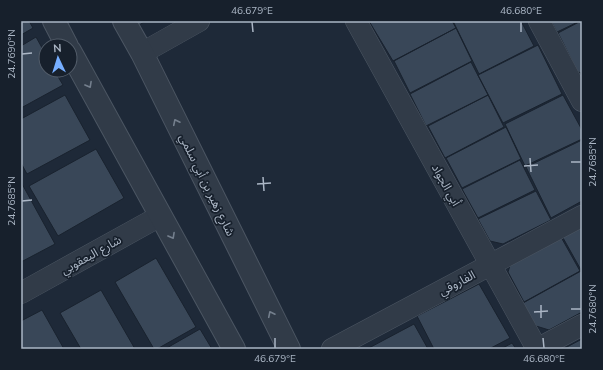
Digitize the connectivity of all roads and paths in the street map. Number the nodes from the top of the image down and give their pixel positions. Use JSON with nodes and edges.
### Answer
{"nodes":[{"id":1,"x":54,"y":21,"type":"edge"},
{"id":2,"x":124,"y":21,"type":"edge"},
{"id":3,"x":199,"y":21,"type":"edge"},
{"id":4,"x":356,"y":21,"type":"edge"},
{"id":5,"x":538,"y":21,"type":"edge"},
{"id":6,"x":63,"y":38,"type":"edge"},
{"id":7,"x":142,"y":53,"type":"junction"},
{"id":8,"x":78,"y":66,"type":"edge"},
{"id":9,"x":582,"y":100,"type":"edge"},
{"id":10,"x":160,"y":216,"type":"junction"},
{"id":11,"x":582,"y":216,"type":"edge"},
{"id":12,"x":490,"y":265,"type":"junction"},
{"id":13,"x":21,"y":294,"type":"edge"},
{"id":14,"x":582,"y":325,"type":"edge"},
{"id":15,"x":234,"y":349,"type":"edge"},
{"id":16,"x":289,"y":349,"type":"edge"},
{"id":17,"x":332,"y":349,"type":"edge"},
{"id":18,"x":537,"y":349,"type":"edge"}],
"edges":[{"from":1,"to":6,"type":"street"},
{"from":2,"to":7,"type":"street","name":"شارع زهير بن أبي سلمي"},
{"from":3,"to":7,"type":"street"},
{"from":4,"to":12,"type":"street","name":"أبي الجواد"},
{"from":5,"to":9,"type":"street"},
{"from":16,"to":7,"type":"street","name":"شارع زهير بن أبي سلمي","one_way":true},
{"from":8,"to":10,"type":"street","one_way":true},
{"from":10,"to":13,"type":"street","name":"شارع اليعقوبي"},
{"from":10,"to":15,"type":"street","one_way":true},
{"from":11,"to":12,"type":"street","name":"الفاروقي"},
{"from":12,"to":17,"type":"street","name":"الفاروقي"},
{"from":12,"to":18,"type":"street","name":"أبي الجواد"},
{"from":14,"to":18,"type":"street"}]}
